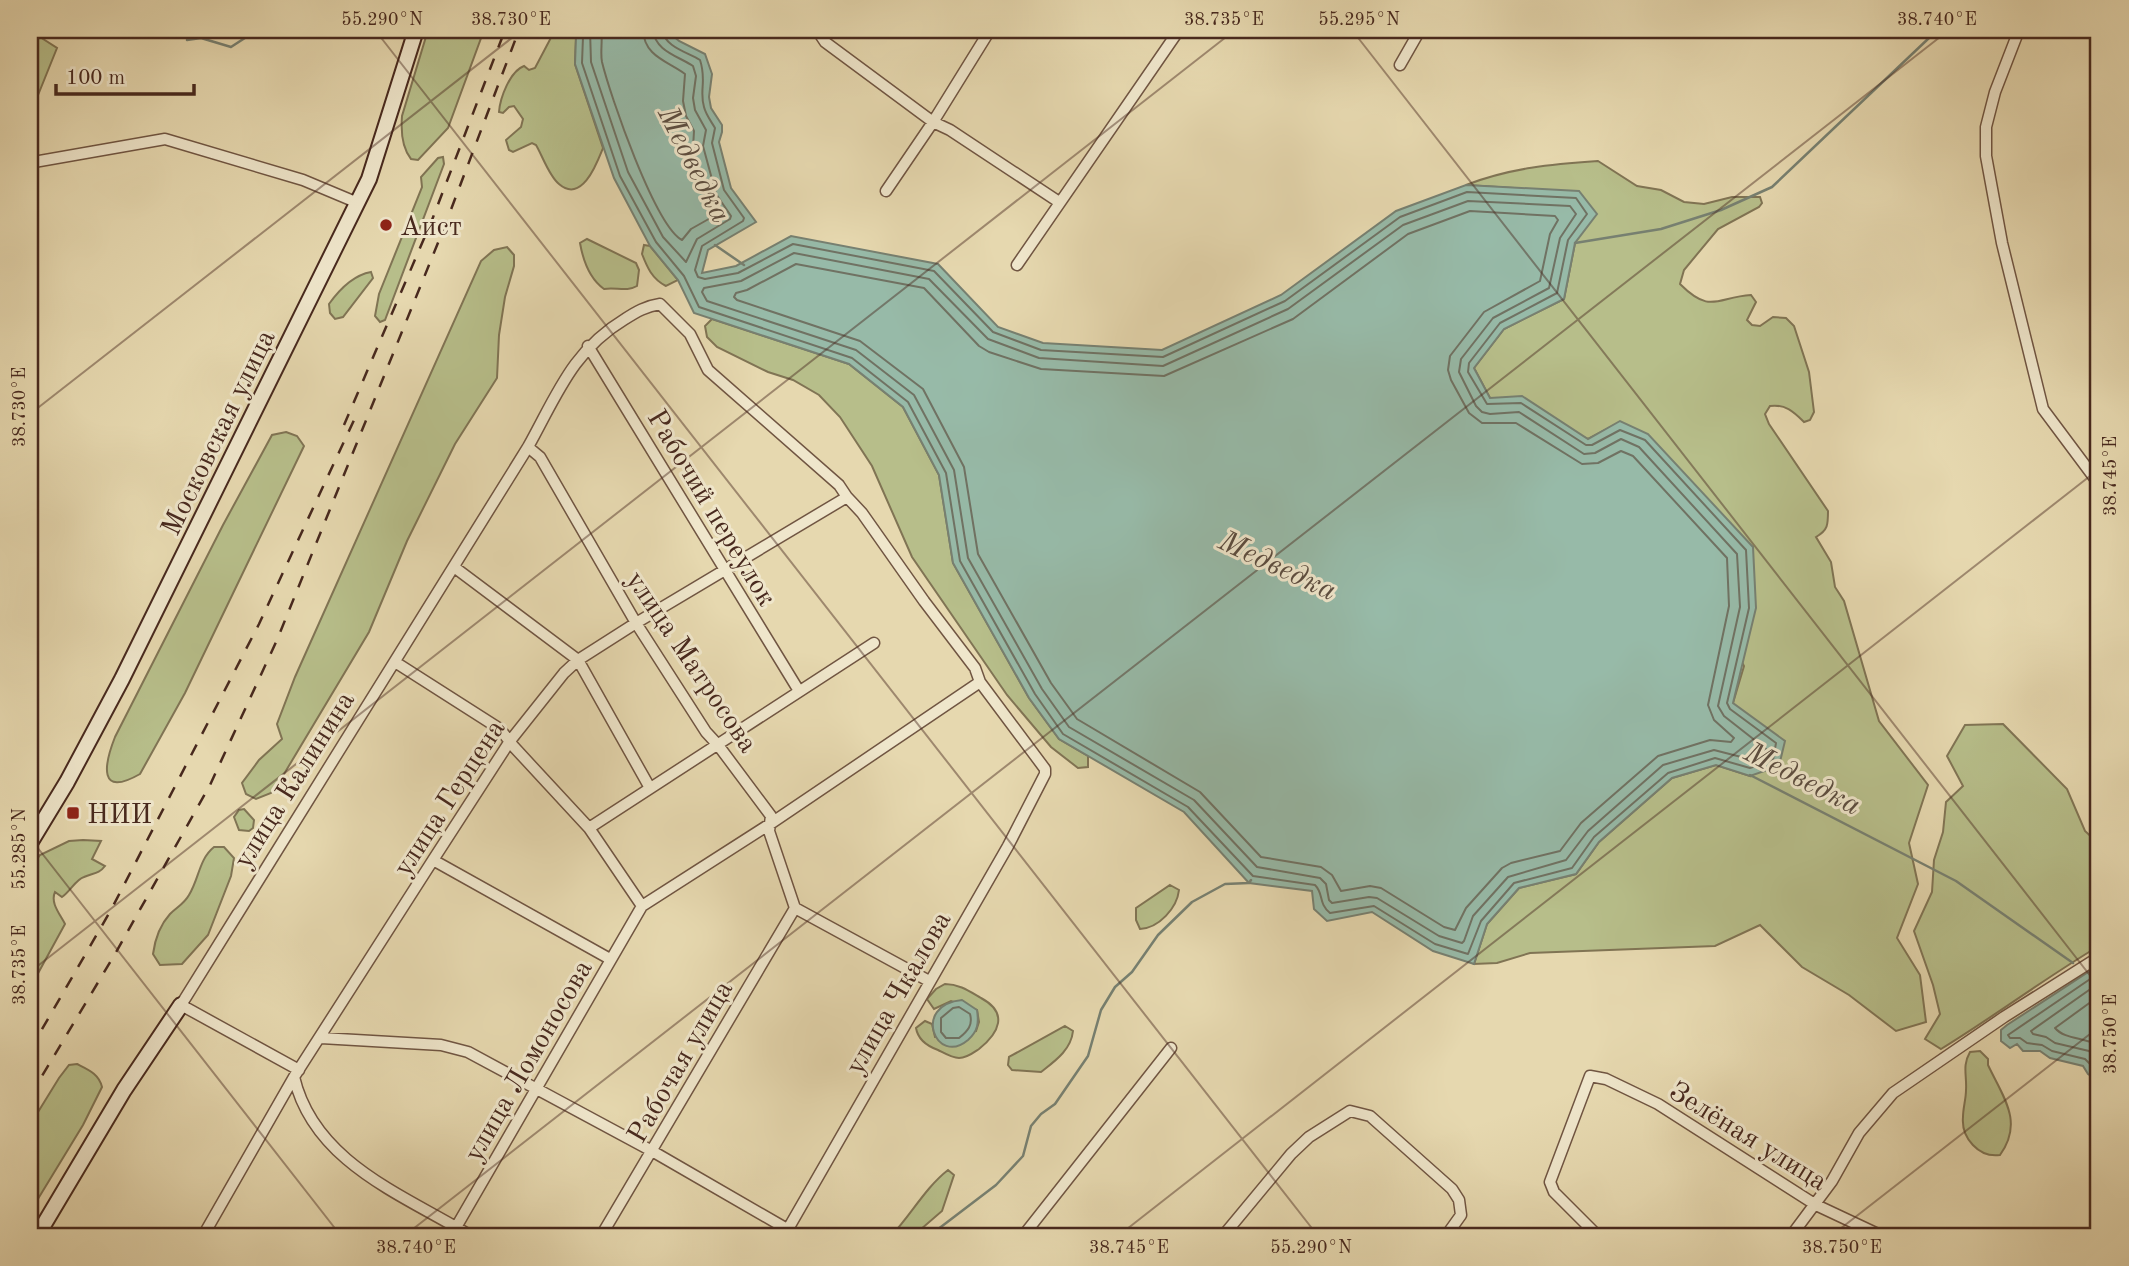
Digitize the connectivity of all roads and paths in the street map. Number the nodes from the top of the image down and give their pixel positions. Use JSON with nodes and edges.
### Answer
{"nodes":[{"id":1,"x":416,"y":30,"type":"edge"},
{"id":2,"x":817,"y":30,"type":"edge"},
{"id":3,"x":990,"y":30,"type":"edge"},
{"id":4,"x":1179,"y":30,"type":"edge"},
{"id":5,"x":1420,"y":30,"type":"edge"},
{"id":6,"x":2019,"y":30,"type":"edge"},
{"id":7,"x":1400,"y":65,"type":"dead end"},
{"id":8,"x":933,"y":122,"type":"junction"},
{"id":9,"x":30,"y":159,"type":"edge"},
{"id":10,"x":886,"y":191,"type":"dead end"},
{"id":11,"x":1059,"y":202,"type":"junction"},
{"id":12,"x":358,"y":203,"type":"junction"},
{"id":13,"x":1017,"y":265,"type":"dead end"},
{"id":14,"x":588,"y":346,"type":"junction"},
{"id":15,"x":528,"y":447,"type":"junction"},
{"id":16,"x":2099,"y":484,"type":"edge"},
{"id":17,"x":847,"y":498,"type":"junction"},
{"id":18,"x":454,"y":567,"type":"junction"},
{"id":19,"x":726,"y":569,"type":"junction"},
{"id":20,"x":636,"y":623,"type":"junction"},
{"id":21,"x":874,"y":643,"type":"dead end"},
{"id":22,"x":578,"y":660,"type":"junction"},
{"id":23,"x":395,"y":662,"type":"junction"},
{"id":24,"x":980,"y":682,"type":"junction"},
{"id":25,"x":799,"y":691,"type":"junction"},
{"id":26,"x":510,"y":741,"type":"junction"},
{"id":27,"x":718,"y":745,"type":"junction"},
{"id":28,"x":650,"y":788,"type":"junction"},
{"id":29,"x":770,"y":824,"type":"junction"},
{"id":30,"x":589,"y":828,"type":"junction"},
{"id":31,"x":30,"y":843,"type":"edge"},
{"id":32,"x":433,"y":860,"type":"junction"},
{"id":33,"x":642,"y":906,"type":"junction"},
{"id":34,"x":795,"y":908,"type":"junction"},
{"id":35,"x":2099,"y":957,"type":"edge"},
{"id":36,"x":610,"y":959,"type":"junction"},
{"id":37,"x":929,"y":981,"type":"junction"},
{"id":38,"x":181,"y":1005,"type":"junction"},
{"id":39,"x":321,"y":1038,"type":"junction"},
{"id":40,"x":1171,"y":1048,"type":"dead end"},
{"id":41,"x":296,"y":1074,"type":"junction"},
{"id":42,"x":538,"y":1088,"type":"junction"},
{"id":43,"x":652,"y":1151,"type":"junction"},
{"id":44,"x":1816,"y":1205,"type":"junction"},
{"id":45,"x":454,"y":1232,"type":"edge"},
{"id":46,"x":786,"y":1233,"type":"edge"},
{"id":47,"x":37,"y":1236,"type":"edge"},
{"id":48,"x":203,"y":1236,"type":"edge"},
{"id":49,"x":471,"y":1236,"type":"edge"},
{"id":50,"x":601,"y":1236,"type":"edge"},
{"id":51,"x":1023,"y":1236,"type":"edge"},
{"id":52,"x":1223,"y":1236,"type":"edge"},
{"id":53,"x":1446,"y":1236,"type":"edge"},
{"id":54,"x":1598,"y":1236,"type":"edge"},
{"id":55,"x":1791,"y":1236,"type":"edge"},
{"id":56,"x":1882,"y":1236,"type":"edge"}],
"edges":[{"from":1,"to":12,"type":"street","name":"Московская улица"},
{"from":2,"to":8,"type":"street"},
{"from":3,"to":8,"type":"street"},
{"from":4,"to":11,"type":"street"},
{"from":5,"to":7,"type":"street"},
{"from":6,"to":16,"type":"street"},
{"from":8,"to":10,"type":"street"},
{"from":8,"to":11,"type":"street"},
{"from":9,"to":12,"type":"street"},
{"from":11,"to":13,"type":"street"},
{"from":12,"to":31,"type":"street","name":"Московская улица"},
{"from":14,"to":15,"type":"street","name":"улица Калинина"},
{"from":14,"to":17,"type":"street","name":"улица Калинина"},
{"from":14,"to":19,"type":"street","name":"Рабочий переулок"},
{"from":15,"to":18,"type":"street","name":"улица Калинина"},
{"from":15,"to":20,"type":"street","name":"улица Матросова"},
{"from":17,"to":19,"type":"street","name":"улица Герцена"},
{"from":17,"to":24,"type":"street"},
{"from":18,"to":22,"type":"street"},
{"from":18,"to":23,"type":"street","name":"улица Калинина"},
{"from":19,"to":20,"type":"street","name":"улица Герцена"},
{"from":19,"to":25,"type":"street","name":"Рабочий переулок"},
{"from":20,"to":22,"type":"street","name":"улица Герцена"},
{"from":20,"to":27,"type":"street","name":"улица Матросова"},
{"from":21,"to":25,"type":"street"},
{"from":22,"to":26,"type":"street","name":"улица Герцена"},
{"from":22,"to":28,"type":"street"},
{"from":23,"to":26,"type":"street"},
{"from":23,"to":38,"type":"street","name":"улица Калинина"},
{"from":24,"to":29,"type":"street"},
{"from":24,"to":37,"type":"street","name":"улица Чкалова"},
{"from":25,"to":27,"type":"street"},
{"from":26,"to":30,"type":"street"},
{"from":26,"to":32,"type":"street","name":"улица Герцена"},
{"from":27,"to":28,"type":"street"},
{"from":27,"to":29,"type":"street","name":"улица Матросова"},
{"from":28,"to":30,"type":"street"},
{"from":29,"to":33,"type":"street"},
{"from":29,"to":34,"type":"street","name":"улица Матросова"},
{"from":30,"to":33,"type":"street"},
{"from":32,"to":36,"type":"street"},
{"from":32,"to":39,"type":"street","name":"улица Герцена"},
{"from":33,"to":36,"type":"street","name":"улица Ломоносова"},
{"from":34,"to":37,"type":"street"},
{"from":34,"to":43,"type":"street","name":"Рабочая улица"},
{"from":35,"to":44,"type":"street"},
{"from":36,"to":42,"type":"street","name":"улица Ломоносова"},
{"from":37,"to":46,"type":"street","name":"улица Чкалова"},
{"from":38,"to":41,"type":"street"},
{"from":38,"to":47,"type":"street","name":"улица Калинина"},
{"from":39,"to":41,"type":"street","name":"улица Герцена"},
{"from":39,"to":42,"type":"street"},
{"from":40,"to":51,"type":"street"},
{"from":41,"to":45,"type":"street"},
{"from":41,"to":48,"type":"street","name":"улица Герцена"},
{"from":42,"to":43,"type":"street"},
{"from":42,"to":45,"type":"street","name":"улица Ломоносова"},
{"from":43,"to":46,"type":"street"},
{"from":43,"to":50,"type":"street","name":"Рабочая улица"},
{"from":44,"to":54,"type":"street","name":"Зелёная улица"},
{"from":44,"to":55,"type":"street"},
{"from":44,"to":56,"type":"street","name":"Зелёная улица"},
{"from":45,"to":49,"type":"street"},
{"from":52,"to":53,"type":"street"}]}
